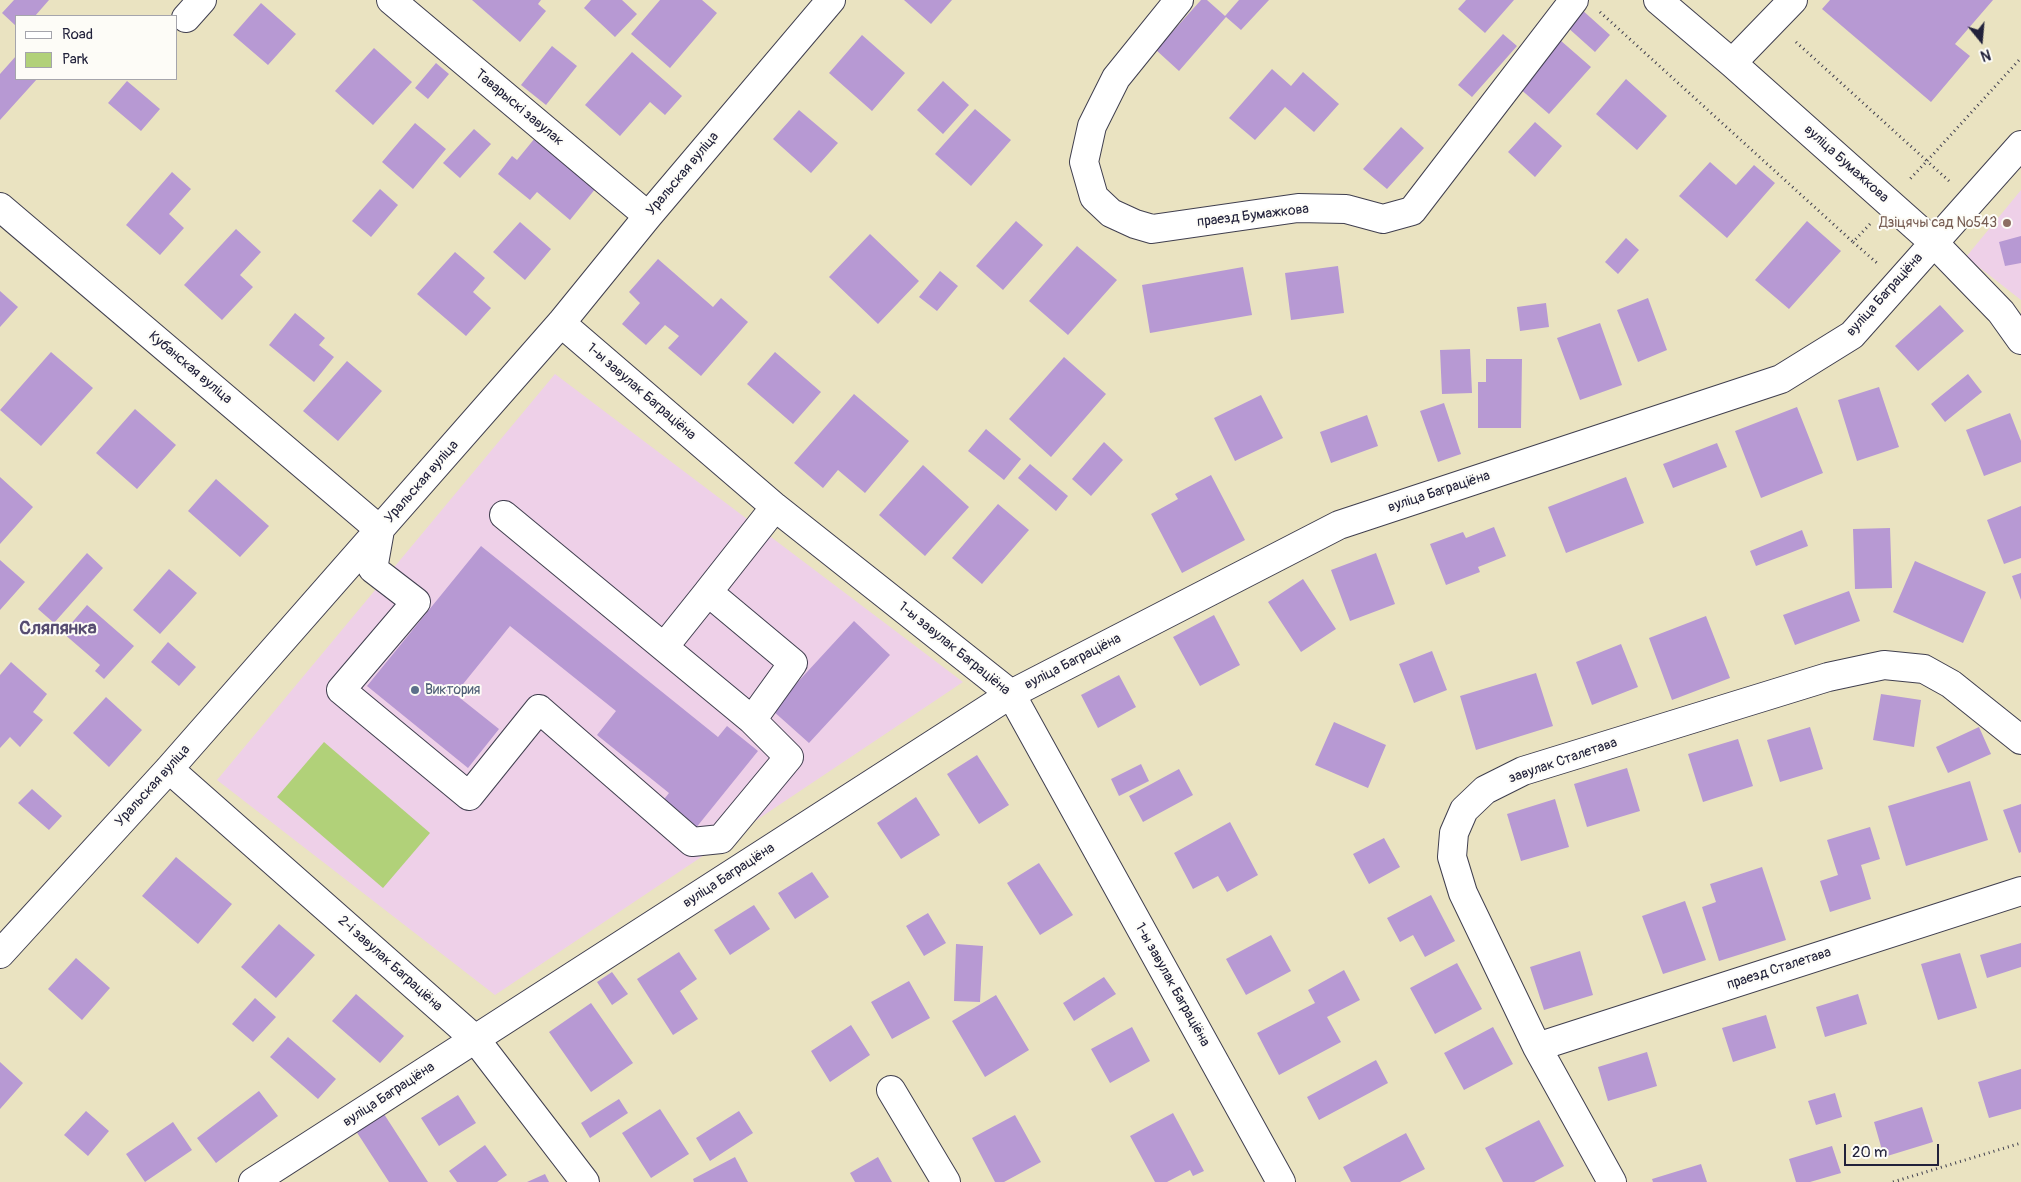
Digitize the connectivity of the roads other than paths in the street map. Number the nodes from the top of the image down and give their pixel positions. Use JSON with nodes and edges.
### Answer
{"nodes":[{"id":1,"x":391,"y":0,"type":"edge"},
{"id":2,"x":831,"y":0,"type":"edge"},
{"id":3,"x":1179,"y":0,"type":"edge"},
{"id":4,"x":1658,"y":0,"type":"edge"},
{"id":5,"x":1793,"y":0,"type":"edge"},
{"id":6,"x":1585,"y":3,"type":"edge"},
{"id":7,"x":1732,"y":63,"type":"junction"},
{"id":8,"x":2021,"y":145,"type":"edge"},
{"id":9,"x":0,"y":207,"type":"edge"},
{"id":10,"x":648,"y":216,"type":"junction"},
{"id":11,"x":1933,"y":242,"type":"junction"},
{"id":12,"x":561,"y":323,"type":"junction"},
{"id":13,"x":2021,"y":340,"type":"edge"},
{"id":14,"x":775,"y":507,"type":"junction"},
{"id":15,"x":504,"y":515,"type":"dead end"},
{"id":16,"x":380,"y":530,"type":"junction"},
{"id":17,"x":708,"y":592,"type":"junction"},
{"id":18,"x":664,"y":647,"type":"junction"},
{"id":19,"x":1011,"y":694,"type":"junction"},
{"id":20,"x":752,"y":720,"type":"junction"},
{"id":21,"x":2021,"y":740,"type":"edge"},
{"id":22,"x":169,"y":769,"type":"junction"},
{"id":23,"x":2021,"y":890,"type":"edge"},
{"id":24,"x":0,"y":954,"type":"edge"},
{"id":25,"x":476,"y":1040,"type":"junction"},
{"id":26,"x":1537,"y":1047,"type":"junction"},
{"id":27,"x":891,"y":1090,"type":"dead end"},
{"id":28,"x":253,"y":1182,"type":"edge"},
{"id":29,"x":585,"y":1182,"type":"edge"},
{"id":30,"x":946,"y":1182,"type":"edge"},
{"id":31,"x":1281,"y":1182,"type":"edge"},
{"id":32,"x":1612,"y":1182,"type":"edge"}],
"edges":[{"from":1,"to":10,"type":"street","name":"Таварыскі завулак"},
{"from":2,"to":10,"type":"street","name":"Уральская вуліца"},
{"from":3,"to":6,"type":"street","name":"праезд Бумажкова"},
{"from":4,"to":7,"type":"street","name":"вуліца Бумажкова"},
{"from":5,"to":7,"type":"street"},
{"from":7,"to":11,"type":"street","name":"вуліца Бумажкова"},
{"from":8,"to":11,"type":"street","name":"вуліца Баграціёна"},
{"from":9,"to":16,"type":"street","name":"Кубанская вуліца"},
{"from":10,"to":12,"type":"street","name":"Уральская вуліца"},
{"from":11,"to":13,"type":"street","name":"вуліца Бумажкова"},
{"from":11,"to":19,"type":"street","name":"вуліца Баграціёна"},
{"from":12,"to":14,"type":"street","name":"1-ы завулак Баграціёна"},
{"from":12,"to":16,"type":"street","name":"Уральская вуліца"},
{"from":14,"to":17,"type":"street"},
{"from":14,"to":19,"type":"street","name":"1-ы завулак Баграціёна"},
{"from":15,"to":18,"type":"street"},
{"from":16,"to":20,"type":"street"},
{"from":16,"to":22,"type":"street","name":"Уральская вуліца"},
{"from":17,"to":18,"type":"street"},
{"from":17,"to":20,"type":"street"},
{"from":18,"to":20,"type":"street"},
{"from":19,"to":25,"type":"street","name":"вуліца Баграціёна"},
{"from":19,"to":31,"type":"street","name":"1-ы завулак Баграціёна"},
{"from":21,"to":26,"type":"street","name":"завулак Сталетава"},
{"from":22,"to":24,"type":"street","name":"Уральская вуліца"},
{"from":22,"to":25,"type":"street","name":"2-і завулак Баграціёна"},
{"from":23,"to":26,"type":"street","name":"праезд Сталетава"},
{"from":25,"to":28,"type":"street","name":"вуліца Баграціёна"},
{"from":25,"to":29,"type":"street","name":"2-і завулак Баграціёна"},
{"from":26,"to":32,"type":"street","name":"завулак Сталетава"},
{"from":27,"to":30,"type":"street"}]}
